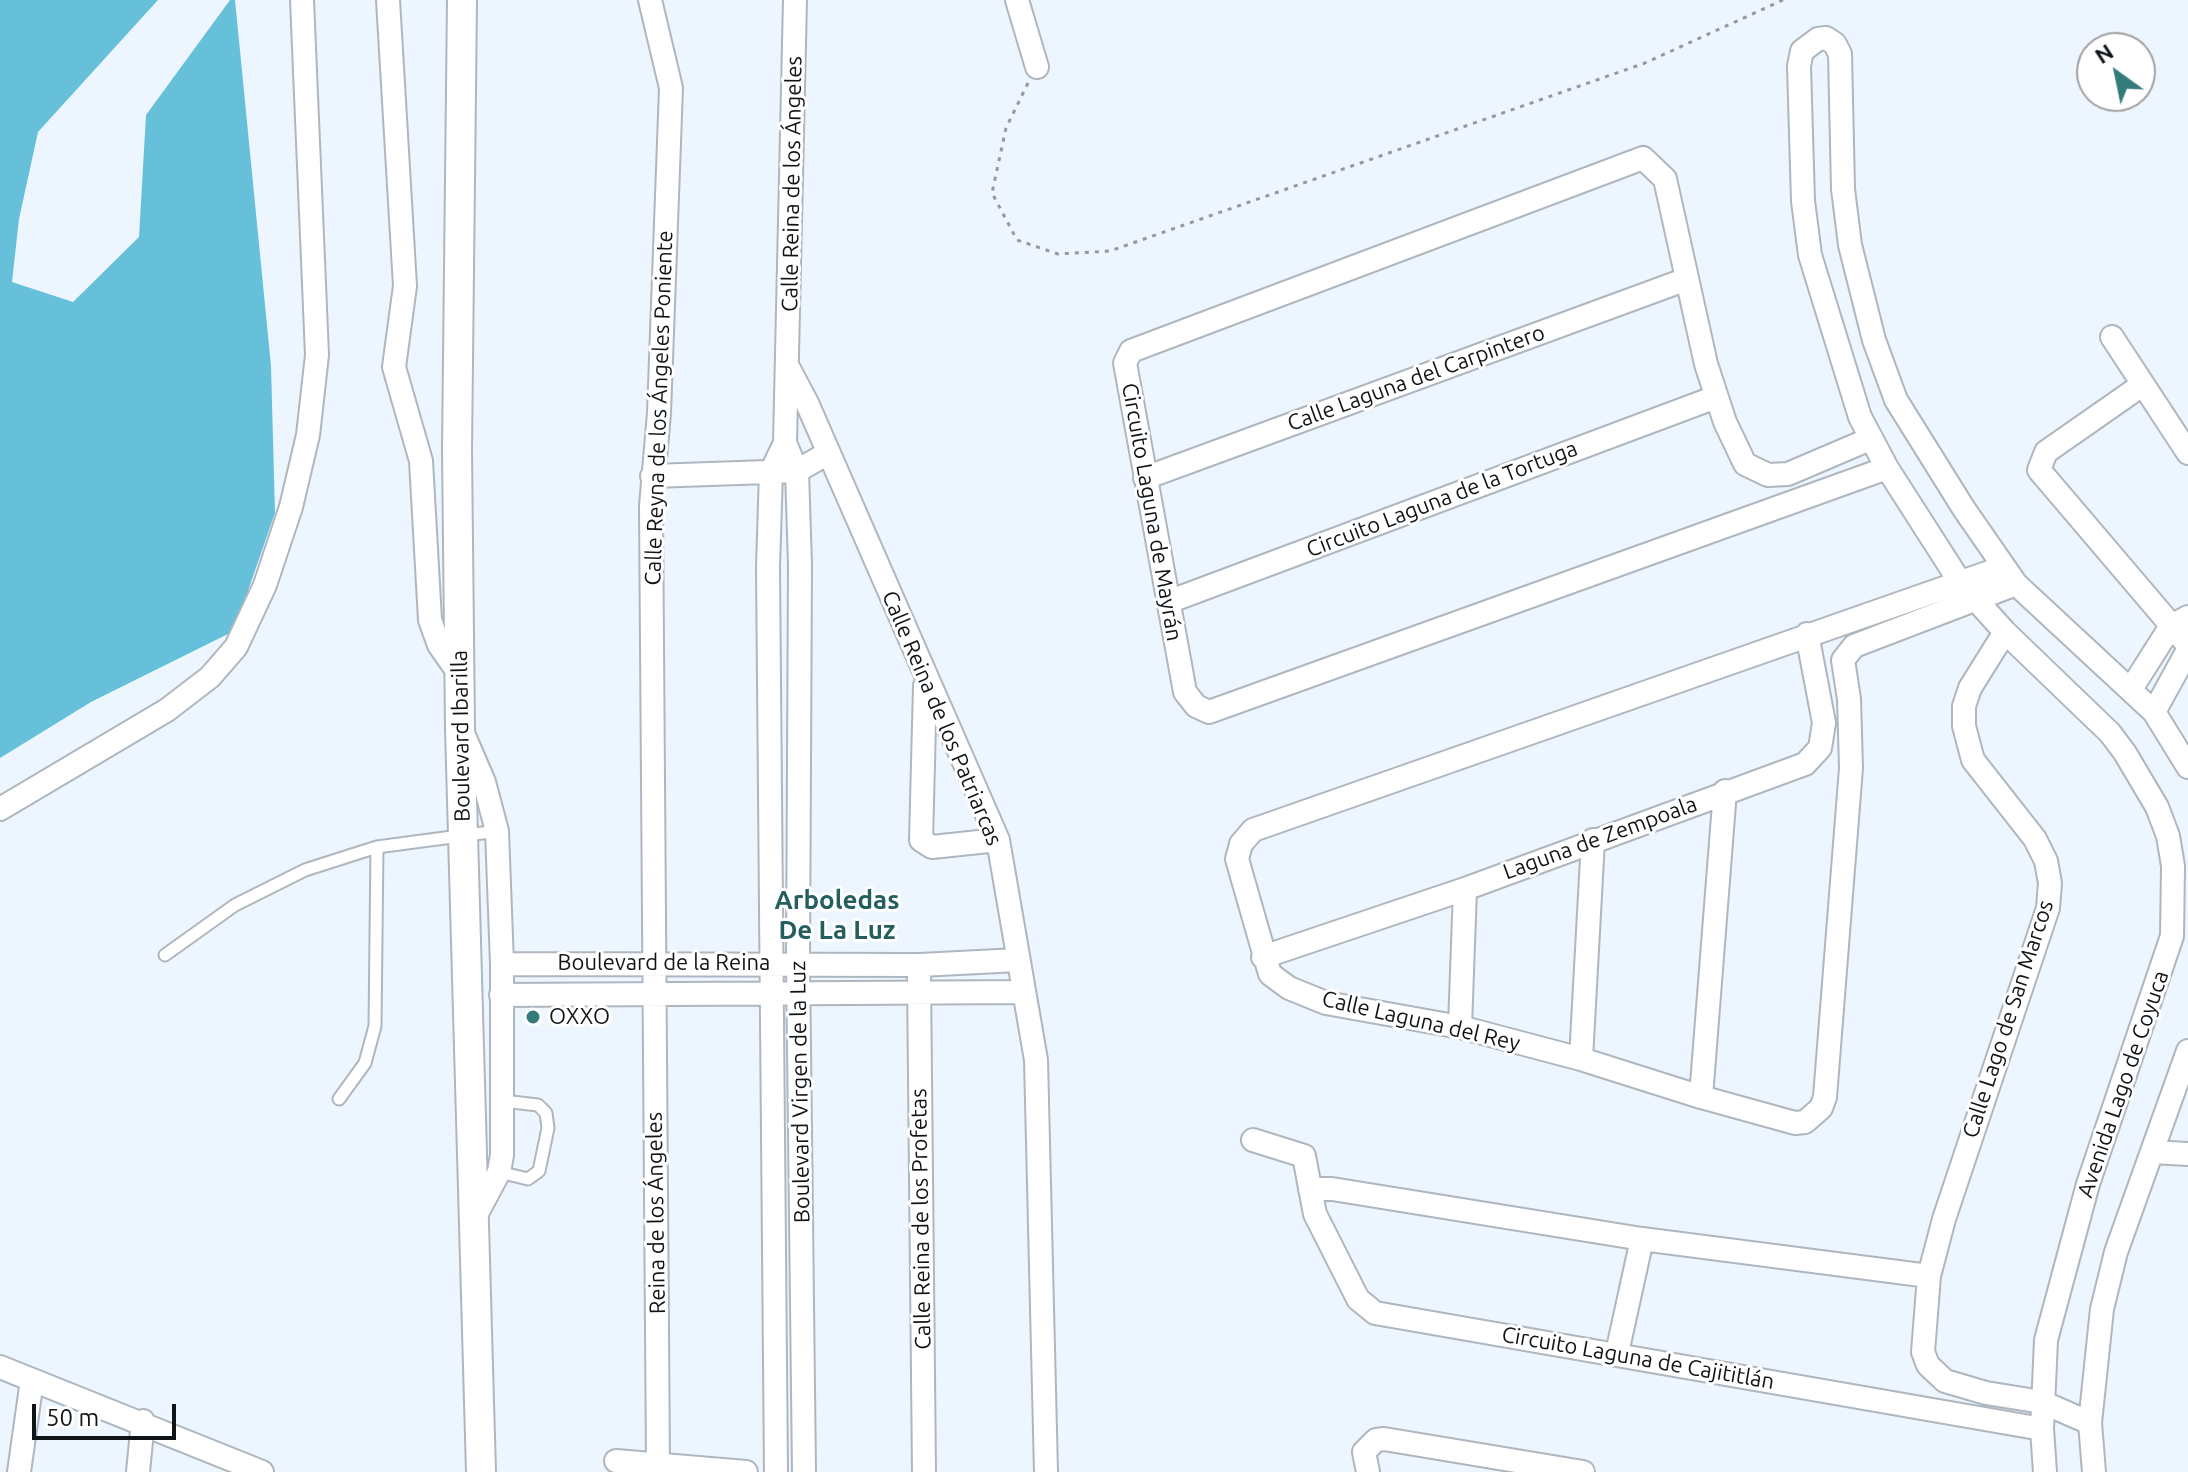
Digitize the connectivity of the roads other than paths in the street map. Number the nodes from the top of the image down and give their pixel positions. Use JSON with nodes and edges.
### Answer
{"nodes":[{"id":1,"x":302,"y":0,"type":"edge"},
{"id":2,"x":388,"y":0,"type":"edge"},
{"id":3,"x":462,"y":0,"type":"edge"},
{"id":4,"x":650,"y":0,"type":"edge"},
{"id":5,"x":795,"y":0,"type":"edge"},
{"id":6,"x":1017,"y":0,"type":"edge"},
{"id":7,"x":1037,"y":67,"type":"road end"},
{"id":8,"x":1687,"y":279,"type":"junction"},
{"id":9,"x":2112,"y":337,"type":"dead end"},
{"id":10,"x":1874,"y":340,"type":"junction"},
{"id":11,"x":1839,"y":353,"type":"junction"},
{"id":12,"x":788,"y":368,"type":"junction"},
{"id":13,"x":2142,"y":385,"type":"junction"},
{"id":14,"x":1716,"y":397,"type":"junction"},
{"id":15,"x":1870,"y":439,"type":"junction"},
{"id":16,"x":785,"y":443,"type":"junction"},
{"id":17,"x":828,"y":453,"type":"junction"},
{"id":18,"x":2188,"y":453,"type":"edge"},
{"id":19,"x":1887,"y":468,"type":"junction"},
{"id":20,"x":797,"y":471,"type":"junction"},
{"id":21,"x":771,"y":472,"type":"junction"},
{"id":22,"x":652,"y":476,"type":"junction"},
{"id":23,"x":1145,"y":478,"type":"junction"},
{"id":24,"x":2010,"y":576,"type":"junction"},
{"id":25,"x":1960,"y":582,"type":"junction"},
{"id":26,"x":1975,"y":600,"type":"junction"},
{"id":27,"x":1168,"y":602,"type":"junction"},
{"id":28,"x":2180,"y":622,"type":"edge"},
{"id":29,"x":2005,"y":632,"type":"junction"},
{"id":30,"x":1807,"y":634,"type":"junction"},
{"id":31,"x":2188,"y":648,"type":"edge"},
{"id":32,"x":460,"y":675,"type":"junction"},
{"id":33,"x":926,"y":681,"type":"junction"},
{"id":34,"x":2131,"y":689,"type":"junction"},
{"id":35,"x":2154,"y":712,"type":"junction"},
{"id":36,"x":460,"y":729,"type":"junction"},
{"id":37,"x":2188,"y":767,"type":"edge"},
{"id":38,"x":1725,"y":791,"type":"junction"},
{"id":39,"x":0,"y":809,"type":"edge"},
{"id":40,"x":497,"y":831,"type":"junction"},
{"id":41,"x":463,"y":835,"type":"junction"},
{"id":42,"x":998,"y":840,"type":"junction"},
{"id":43,"x":1593,"y":840,"type":"junction"},
{"id":44,"x":377,"y":847,"type":"junction"},
{"id":45,"x":1465,"y":889,"type":"junction"},
{"id":46,"x":165,"y":955,"type":"dead end"},
{"id":47,"x":1263,"y":957,"type":"junction"},
{"id":48,"x":1018,"y":960,"type":"junction"},
{"id":49,"x":652,"y":962,"type":"junction"},
{"id":50,"x":772,"y":963,"type":"junction"},
{"id":51,"x":798,"y":963,"type":"junction"},
{"id":52,"x":502,"y":964,"type":"junction"},
{"id":53,"x":920,"y":965,"type":"junction"},
{"id":54,"x":919,"y":992,"type":"junction"},
{"id":55,"x":1024,"y":992,"type":"junction"},
{"id":56,"x":652,"y":993,"type":"junction"},
{"id":57,"x":773,"y":993,"type":"junction"},
{"id":58,"x":798,"y":993,"type":"junction"},
{"id":59,"x":501,"y":995,"type":"junction"},
{"id":60,"x":1460,"y":1027,"type":"junction"},
{"id":61,"x":2188,"y":1051,"type":"edge"},
{"id":62,"x":1581,"y":1059,"type":"junction"},
{"id":63,"x":1701,"y":1097,"type":"junction"},
{"id":64,"x":339,"y":1099,"type":"dead end"},
{"id":65,"x":503,"y":1101,"type":"junction"},
{"id":66,"x":2179,"y":1107,"type":"edge"},
{"id":67,"x":1253,"y":1140,"type":"dead end"},
{"id":68,"x":2152,"y":1152,"type":"junction"},
{"id":69,"x":2188,"y":1154,"type":"edge"},
{"id":70,"x":499,"y":1172,"type":"junction"},
{"id":71,"x":1310,"y":1189,"type":"junction"},
{"id":72,"x":475,"y":1217,"type":"junction"},
{"id":73,"x":1642,"y":1239,"type":"junction"},
{"id":74,"x":1929,"y":1276,"type":"junction"},
{"id":75,"x":1617,"y":1353,"type":"junction"},
{"id":76,"x":0,"y":1367,"type":"edge"},
{"id":77,"x":32,"y":1380,"type":"junction"},
{"id":78,"x":2042,"y":1402,"type":"junction"},
{"id":79,"x":143,"y":1421,"type":"junction"},
{"id":80,"x":2090,"y":1423,"type":"junction"},
{"id":81,"x":2042,"y":1429,"type":"junction"},
{"id":82,"x":616,"y":1461,"type":"dead end"},
{"id":83,"x":658,"y":1463,"type":"junction"},
{"id":84,"x":260,"y":1470,"type":"edge"},
{"id":85,"x":19,"y":1472,"type":"edge"},
{"id":86,"x":138,"y":1472,"type":"edge"},
{"id":87,"x":481,"y":1472,"type":"edge"},
{"id":88,"x":746,"y":1472,"type":"edge"},
{"id":89,"x":776,"y":1472,"type":"edge"},
{"id":90,"x":804,"y":1472,"type":"edge"},
{"id":91,"x":924,"y":1472,"type":"edge"},
{"id":92,"x":1046,"y":1472,"type":"edge"},
{"id":93,"x":1368,"y":1472,"type":"edge"},
{"id":94,"x":1583,"y":1472,"type":"edge"},
{"id":95,"x":2045,"y":1472,"type":"edge"},
{"id":96,"x":2094,"y":1472,"type":"edge"}],
"edges":[{"from":1,"to":39,"type":"street"},
{"from":2,"to":32,"type":"street"},
{"from":3,"to":32,"type":"street","name":"Boulevard Ibarilla"},
{"from":4,"to":22,"type":"street","name":"Calle Reyna de los Ángeles Poniente"},
{"from":5,"to":12,"type":"street","name":"Calle Reina de los Ángeles"},
{"from":6,"to":7,"type":"street"},
{"from":8,"to":14,"type":"street","name":"Circuito Laguna de Mayrán"},
{"from":8,"to":23,"type":"street","name":"Calle Laguna del Carpintero"},
{"from":8,"to":23,"type":"street","name":"Circuito Laguna de Mayrán"},
{"from":9,"to":13,"type":"street"},
{"from":10,"to":11,"type":"street"},
{"from":10,"to":11,"type":"street","name":"Avenida Lago de Coyuca"},
{"from":10,"to":24,"type":"street","name":"Avenida Lago de Coyuca"},
{"from":11,"to":15,"type":"street","name":"Avenida Lago de Coyuca"},
{"from":12,"to":16,"type":"street","name":"Calle Reina de los Ángeles"},
{"from":12,"to":17,"type":"street","name":"Calle Reina de los Ángeles"},
{"from":13,"to":18,"type":"street"},
{"from":13,"to":28,"type":"street"},
{"from":14,"to":15,"type":"street","name":"Circuito Laguna de Mayrán"},
{"from":14,"to":27,"type":"street","name":"Circuito Laguna de la Tortuga"},
{"from":15,"to":19,"type":"street","name":"Avenida Lago de Coyuca"},
{"from":16,"to":20,"type":"street","name":"Calle Reina de los Ángeles"},
{"from":16,"to":21,"type":"street","name":"Calle Reina de los Ángeles"},
{"from":17,"to":20,"type":"street"},
{"from":17,"to":33,"type":"street","name":"Calle Reina de los Patriarcas"},
{"from":19,"to":25,"type":"street","name":"Avenida Lago de Coyuca"},
{"from":19,"to":27,"type":"street","name":"Circuito Laguna de Mayrán"},
{"from":20,"to":21,"type":"street"},
{"from":20,"to":51,"type":"street","name":"Boulevard Virgen de la Luz"},
{"from":21,"to":22,"type":"street"},
{"from":21,"to":50,"type":"street","name":"Boulevard Virgen de la Luz"},
{"from":22,"to":49,"type":"street","name":"Calle Reyna de los Ángeles Poniente"},
{"from":23,"to":27,"type":"street","name":"Circuito Laguna de Mayrán"},
{"from":24,"to":25,"type":"street","name":"Calle Laguna del Rey"},
{"from":24,"to":26,"type":"street","name":"Calle Laguna del Rey"},
{"from":24,"to":34,"type":"street","name":"Avenida Lago de Coyuca"},
{"from":25,"to":26,"type":"street","name":"Avenida Lago de Coyuca"},
{"from":25,"to":30,"type":"street","name":"Calle Laguna del Rey"},
{"from":26,"to":29,"type":"street","name":"Avenida Lago de Coyuca"},
{"from":26,"to":63,"type":"street","name":"Calle Laguna del Rey"},
{"from":28,"to":31,"type":"street"},
{"from":28,"to":34,"type":"street"},
{"from":29,"to":74,"type":"street","name":"Calle Lago de San Marcos"},
{"from":29,"to":78,"type":"street","name":"Avenida Lago de Coyuca"},
{"from":30,"to":38,"type":"street","name":"Laguna de Zempoala"},
{"from":30,"to":47,"type":"street","name":"Calle Laguna del Rey"},
{"from":31,"to":35,"type":"street"},
{"from":32,"to":36,"type":"street","name":"Boulevard Ibarilla"},
{"from":33,"to":42,"type":"street","name":"Calle Reina de los Patriarcas"},
{"from":33,"to":42,"type":"street"},
{"from":34,"to":35,"type":"street","name":"Avenida Lago de Coyuca"},
{"from":35,"to":37,"type":"street","name":"Avenida Lago de Coyuca"},
{"from":36,"to":40,"type":"street"},
{"from":36,"to":41,"type":"street","name":"Boulevard Ibarilla"},
{"from":38,"to":43,"type":"street","name":"Laguna de Zempoala"},
{"from":38,"to":63,"type":"street"},
{"from":40,"to":41,"type":"lane"},
{"from":40,"to":52,"type":"street"},
{"from":41,"to":44,"type":"lane"},
{"from":41,"to":72,"type":"street","name":"Boulevard Ibarilla"},
{"from":42,"to":48,"type":"street","name":"Calle Reina de los Patriarcas"},
{"from":43,"to":45,"type":"street","name":"Laguna de Zempoala"},
{"from":43,"to":62,"type":"street"},
{"from":44,"to":46,"type":"lane"},
{"from":44,"to":64,"type":"lane"},
{"from":45,"to":47,"type":"street","name":"Laguna de Zempoala"},
{"from":45,"to":60,"type":"street"},
{"from":47,"to":60,"type":"street","name":"Calle Laguna del Rey"},
{"from":48,"to":53,"type":"street","name":"Boulevard de la Reina"},
{"from":48,"to":55,"type":"street","name":"Calle Reina de los Patriarcas"},
{"from":49,"to":50,"type":"street","name":"Boulevard de la Reina"},
{"from":49,"to":52,"type":"street","name":"Boulevard de la Reina"},
{"from":49,"to":56,"type":"street","name":"Reina de los Ángeles"},
{"from":50,"to":51,"type":"street","name":"Boulevard de la Reina"},
{"from":50,"to":57,"type":"street","name":"Boulevard Virgen de la Luz"},
{"from":51,"to":53,"type":"street","name":"Boulevard de la Reina"},
{"from":51,"to":58,"type":"street","name":"Boulevard Virgen de la Luz"},
{"from":52,"to":59,"type":"street"},
{"from":53,"to":54,"type":"street","name":"Calle Reina de los Profetas"},
{"from":54,"to":55,"type":"street","name":"Boulevard de la Reina"},
{"from":54,"to":58,"type":"street","name":"Boulevard de la Reina"},
{"from":54,"to":91,"type":"street","name":"Calle Reina de los Profetas"},
{"from":55,"to":92,"type":"street","name":"Calle Reina de los Patriarcas"},
{"from":56,"to":57,"type":"street","name":"Boulevard de la Reina"},
{"from":56,"to":59,"type":"street","name":"Boulevard de la Reina"},
{"from":56,"to":83,"type":"street","name":"Reina de los Ángeles"},
{"from":57,"to":58,"type":"street","name":"Boulevard de la Reina"},
{"from":57,"to":89,"type":"street","name":"Boulevard Virgen de la Luz"},
{"from":58,"to":90,"type":"street","name":"Boulevard Virgen de la Luz"},
{"from":59,"to":65,"type":"street"},
{"from":60,"to":62,"type":"street","name":"Calle Laguna del Rey"},
{"from":61,"to":66,"type":"street"},
{"from":62,"to":63,"type":"street","name":"Calle Laguna del Rey"},
{"from":65,"to":70,"type":"street"},
{"from":65,"to":70,"type":"lane"},
{"from":66,"to":68,"type":"street"},
{"from":67,"to":71,"type":"street","name":"Circuito Laguna de Cajititlán"},
{"from":68,"to":69,"type":"street"},
{"from":68,"to":80,"type":"street"},
{"from":70,"to":72,"type":"street"},
{"from":71,"to":73,"type":"street"},
{"from":71,"to":75,"type":"street","name":"Circuito Laguna de Cajititlán"},
{"from":72,"to":87,"type":"street","name":"Boulevard Ibarilla"},
{"from":73,"to":74,"type":"street"},
{"from":73,"to":75,"type":"street"},
{"from":74,"to":78,"type":"street","name":"Calle Lago de San Marcos"},
{"from":75,"to":81,"type":"street","name":"Circuito Laguna de Cajititlán"},
{"from":76,"to":77,"type":"street"},
{"from":77,"to":79,"type":"street"},
{"from":77,"to":85,"type":"street"},
{"from":78,"to":80,"type":"street"},
{"from":78,"to":81,"type":"street","name":"Avenida Lago de Coyuca"},
{"from":79,"to":84,"type":"street"},
{"from":79,"to":86,"type":"street"},
{"from":80,"to":96,"type":"street"},
{"from":81,"to":95,"type":"street","name":"Avenida Lago de Coyuca"},
{"from":82,"to":83,"type":"street"},
{"from":83,"to":88,"type":"street"},
{"from":93,"to":94,"type":"street"}]}
